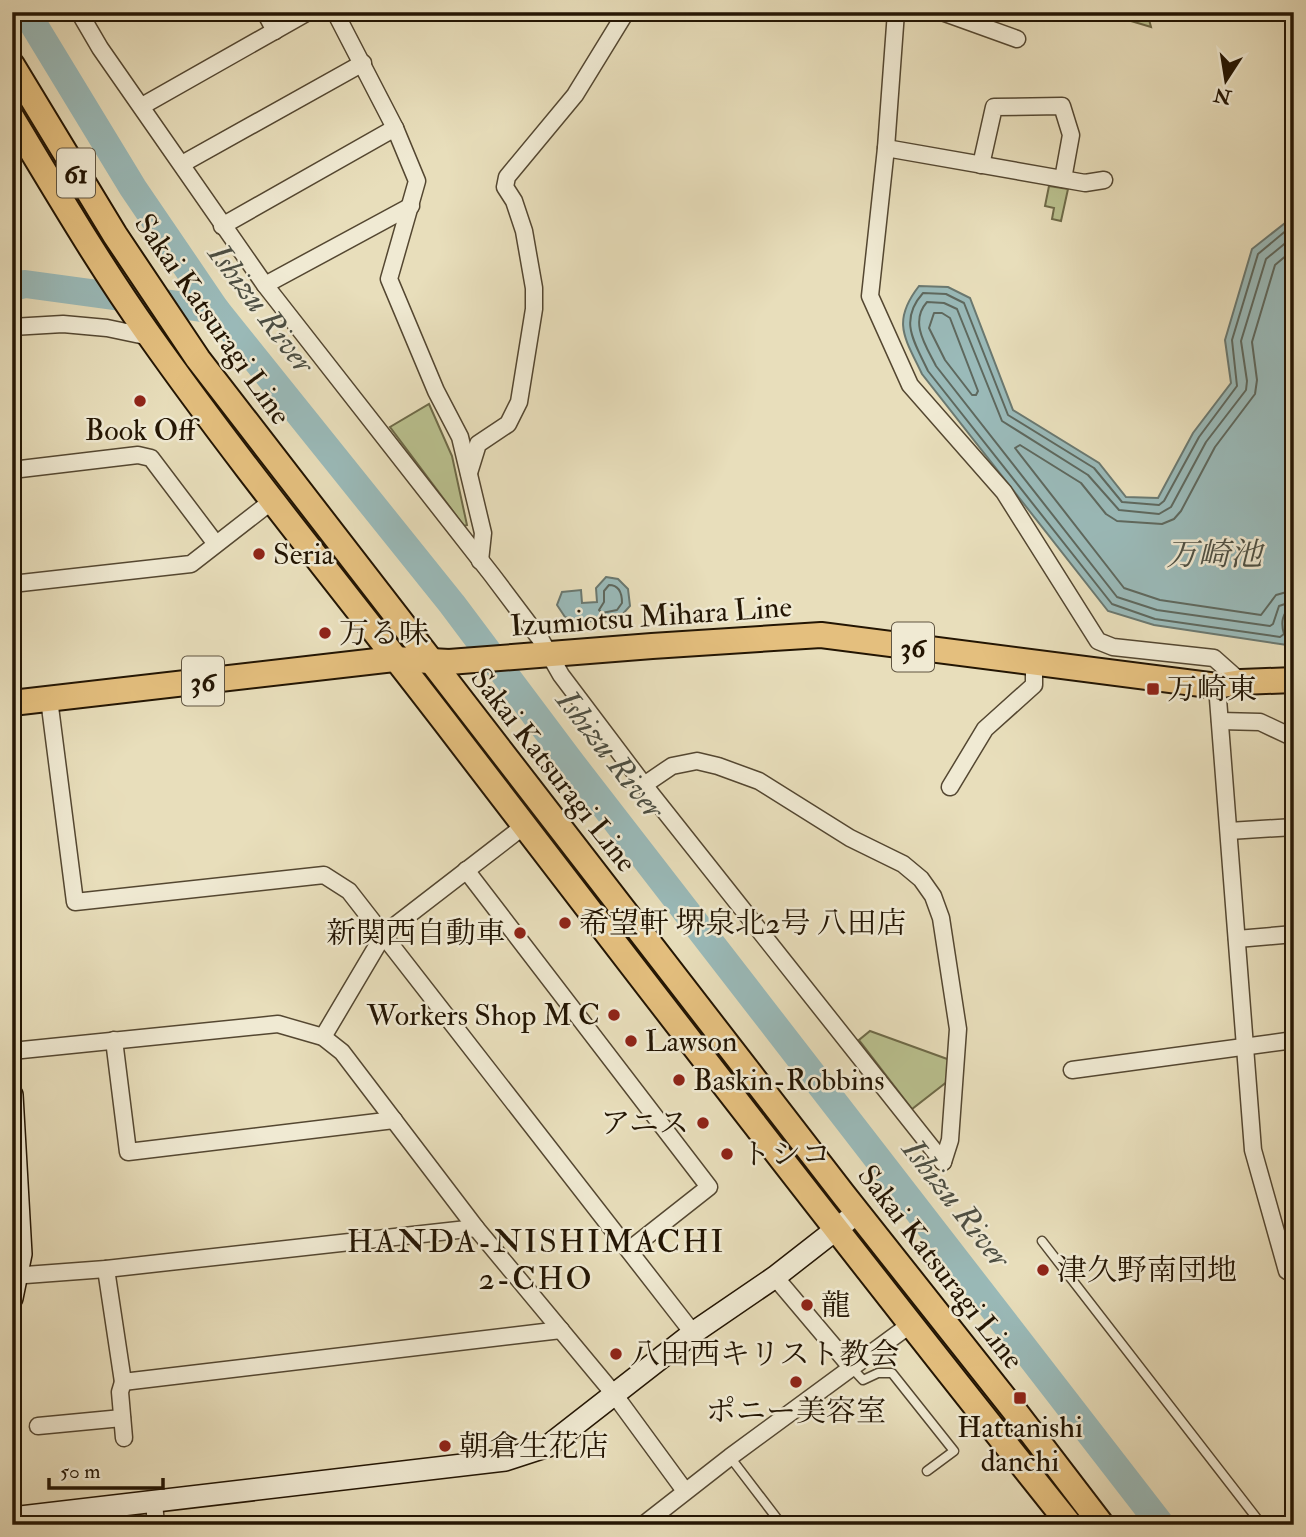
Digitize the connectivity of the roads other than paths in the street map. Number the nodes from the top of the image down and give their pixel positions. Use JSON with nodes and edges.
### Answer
{"nodes":[{"id":1,"x":79,"y":12,"type":"edge"},
{"id":2,"x":265,"y":12,"type":"edge"},
{"id":3,"x":308,"y":12,"type":"edge"},
{"id":4,"x":335,"y":12,"type":"edge"},
{"id":5,"x":626,"y":12,"type":"edge"},
{"id":6,"x":896,"y":12,"type":"edge"},
{"id":7,"x":942,"y":12,"type":"edge"},
{"id":8,"x":275,"y":31,"type":"junction"},
{"id":9,"x":1017,"y":39,"type":"dead end"},
{"id":10,"x":363,"y":63,"type":"junction"},
{"id":11,"x":12,"y":65,"type":"edge"},
{"id":12,"x":142,"y":106,"type":"junction"},
{"id":13,"x":12,"y":118,"type":"edge"},
{"id":14,"x":395,"y":128,"type":"junction"},
{"id":15,"x":886,"y":149,"type":"junction"},
{"id":16,"x":182,"y":164,"type":"junction"},
{"id":17,"x":981,"y":165,"type":"junction"},
{"id":18,"x":1063,"y":179,"type":"junction"},
{"id":19,"x":1104,"y":180,"type":"dead end"},
{"id":20,"x":411,"y":205,"type":"junction"},
{"id":21,"x":222,"y":226,"type":"junction"},
{"id":22,"x":265,"y":285,"type":"junction"},
{"id":23,"x":12,"y":327,"type":"edge"},
{"id":24,"x":148,"y":333,"type":"junction"},
{"id":25,"x":12,"y":470,"type":"edge"},
{"id":26,"x":469,"y":475,"type":"junction"},
{"id":27,"x":272,"y":501,"type":"junction"},
{"id":28,"x":216,"y":544,"type":"junction"},
{"id":29,"x":480,"y":561,"type":"junction"},
{"id":30,"x":12,"y":584,"type":"edge"},
{"id":31,"x":541,"y":654,"type":"junction"},
{"id":32,"x":394,"y":659,"type":"junction"},
{"id":33,"x":441,"y":662,"type":"junction"},
{"id":34,"x":1034,"y":663,"type":"junction"},
{"id":35,"x":1294,"y":680,"type":"edge"},
{"id":36,"x":1229,"y":684,"type":"junction"},
{"id":37,"x":50,"y":699,"type":"junction"},
{"id":38,"x":12,"y":703,"type":"edge"},
{"id":39,"x":1220,"y":721,"type":"junction"},
{"id":40,"x":1294,"y":738,"type":"edge"},
{"id":41,"x":644,"y":785,"type":"junction"},
{"id":42,"x":950,"y":787,"type":"dead end"},
{"id":43,"x":524,"y":825,"type":"junction"},
{"id":44,"x":1294,"y":827,"type":"edge"},
{"id":45,"x":1228,"y":831,"type":"junction"},
{"id":46,"x":466,"y":870,"type":"junction"},
{"id":47,"x":384,"y":934,"type":"junction"},
{"id":48,"x":1294,"y":934,"type":"edge"},
{"id":49,"x":1237,"y":939,"type":"junction"},
{"id":50,"x":323,"y":1037,"type":"junction"},
{"id":51,"x":114,"y":1040,"type":"junction"},
{"id":52,"x":1294,"y":1040,"type":"edge"},
{"id":53,"x":1246,"y":1047,"type":"junction"},
{"id":54,"x":12,"y":1051,"type":"edge"},
{"id":55,"x":1073,"y":1070,"type":"dead end"},
{"id":56,"x":12,"y":1095,"type":"edge"},
{"id":57,"x":394,"y":1120,"type":"junction"},
{"id":58,"x":857,"y":1213,"type":"junction"},
{"id":59,"x":476,"y":1228,"type":"junction"},
{"id":60,"x":837,"y":1228,"type":"junction"},
{"id":61,"x":1042,"y":1241,"type":"dead end"},
{"id":62,"x":629,"y":1250,"type":"junction"},
{"id":63,"x":106,"y":1269,"type":"junction"},
{"id":64,"x":1294,"y":1274,"type":"edge"},
{"id":65,"x":15,"y":1276,"type":"edge"},
{"id":66,"x":775,"y":1277,"type":"junction"},
{"id":67,"x":12,"y":1298,"type":"edge"},
{"id":68,"x":911,"y":1324,"type":"junction"},
{"id":69,"x":561,"y":1331,"type":"junction"},
{"id":70,"x":693,"y":1333,"type":"junction"},
{"id":71,"x":851,"y":1367,"type":"junction"},
{"id":72,"x":123,"y":1382,"type":"junction"},
{"id":73,"x":614,"y":1394,"type":"junction"},
{"id":74,"x":122,"y":1419,"type":"junction"},
{"id":75,"x":38,"y":1426,"type":"dead end"},
{"id":76,"x":124,"y":1438,"type":"dead end"},
{"id":77,"x":730,"y":1457,"type":"junction"},
{"id":78,"x":927,"y":1471,"type":"dead end"},
{"id":79,"x":685,"y":1491,"type":"junction"},
{"id":80,"x":154,"y":1502,"type":"junction"},
{"id":81,"x":12,"y":1518,"type":"edge"},
{"id":82,"x":156,"y":1525,"type":"edge"},
{"id":83,"x":643,"y":1525,"type":"edge"},
{"id":84,"x":782,"y":1525,"type":"edge"},
{"id":85,"x":1070,"y":1525,"type":"edge"},
{"id":86,"x":1102,"y":1525,"type":"edge"},
{"id":87,"x":1262,"y":1525,"type":"edge"}],
"edges":[{"from":1,"to":12,"type":"street"},
{"from":2,"to":8,"type":"street"},
{"from":3,"to":8,"type":"street"},
{"from":4,"to":10,"type":"street"},
{"from":5,"to":26,"type":"street"},
{"from":6,"to":15,"type":"street"},
{"from":7,"to":9,"type":"street"},
{"from":8,"to":12,"type":"street"},
{"from":10,"to":14,"type":"street"},
{"from":10,"to":16,"type":"street"},
{"from":11,"to":33,"type":"main road","name":"Sakai Katsuragi Line","number":"61"},
{"from":12,"to":16,"type":"street"},
{"from":13,"to":24,"type":"main road","name":"Sakai Katsuragi Line","number":"61"},
{"from":14,"to":20,"type":"street"},
{"from":14,"to":21,"type":"street"},
{"from":15,"to":17,"type":"street"},
{"from":15,"to":36,"type":"street"},
{"from":16,"to":21,"type":"street"},
{"from":17,"to":18,"type":"street"},
{"from":17,"to":18,"type":"street"},
{"from":18,"to":19,"type":"street"},
{"from":20,"to":22,"type":"street"},
{"from":20,"to":26,"type":"street"},
{"from":21,"to":22,"type":"street"},
{"from":22,"to":29,"type":"street"},
{"from":23,"to":24,"type":"street"},
{"from":24,"to":27,"type":"main road","name":"Sakai Katsuragi Line","number":"61"},
{"from":25,"to":28,"type":"street"},
{"from":26,"to":29,"type":"street"},
{"from":27,"to":28,"type":"street"},
{"from":27,"to":32,"type":"main road","name":"Sakai Katsuragi Line","number":"61"},
{"from":28,"to":30,"type":"street"},
{"from":29,"to":31,"type":"street"},
{"from":31,"to":33,"type":"main road","name":"Izumiotsu Mihara Line","number":"36"},
{"from":31,"to":34,"type":"main road","name":"Izumiotsu Mihara Line","number":"36"},
{"from":31,"to":41,"type":"street"},
{"from":32,"to":33,"type":"main road","name":"Izumiotsu Mihara Line","number":"36"},
{"from":32,"to":37,"type":"main road","name":"Izumiotsu Mihara Line","number":"36"},
{"from":32,"to":43,"type":"main road","name":"Sakai Katsuragi Line","number":"61"},
{"from":33,"to":58,"type":"main road","name":"Sakai Katsuragi Line","number":"61"},
{"from":34,"to":36,"type":"main road","name":"Izumiotsu Mihara Line","number":"36"},
{"from":34,"to":42,"type":"street"},
{"from":35,"to":36,"type":"main road","name":"Izumiotsu Mihara Line","number":"36"},
{"from":36,"to":39,"type":"street"},
{"from":37,"to":38,"type":"main road","name":"Izumiotsu Mihara Line","number":"36"},
{"from":37,"to":47,"type":"street"},
{"from":39,"to":40,"type":"street"},
{"from":39,"to":45,"type":"street"},
{"from":41,"to":41,"type":"street"},
{"from":43,"to":46,"type":"street"},
{"from":43,"to":60,"type":"main road","name":"Sakai Katsuragi Line","number":"61"},
{"from":44,"to":45,"type":"street"},
{"from":45,"to":49,"type":"street"},
{"from":46,"to":47,"type":"street"},
{"from":46,"to":62,"type":"street"},
{"from":47,"to":50,"type":"street"},
{"from":47,"to":62,"type":"street"},
{"from":48,"to":49,"type":"street"},
{"from":49,"to":53,"type":"street"},
{"from":50,"to":51,"type":"street"},
{"from":50,"to":57,"type":"street"},
{"from":51,"to":54,"type":"street"},
{"from":51,"to":57,"type":"street"},
{"from":52,"to":53,"type":"street"},
{"from":53,"to":55,"type":"street"},
{"from":53,"to":64,"type":"street"},
{"from":56,"to":65,"type":"street"},
{"from":57,"to":59,"type":"street"},
{"from":58,"to":60,"type":"street"},
{"from":58,"to":86,"type":"main road","name":"Sakai Katsuragi Line","number":"61"},
{"from":59,"to":63,"type":"street"},
{"from":59,"to":69,"type":"street"},
{"from":60,"to":66,"type":"street"},
{"from":60,"to":68,"type":"main road","name":"Sakai Katsuragi Line","number":"61"},
{"from":61,"to":87,"type":"lane"},
{"from":62,"to":70,"type":"street"},
{"from":63,"to":65,"type":"street"},
{"from":63,"to":72,"type":"street"},
{"from":65,"to":67,"type":"street"},
{"from":66,"to":70,"type":"street"},
{"from":66,"to":71,"type":"street"},
{"from":68,"to":71,"type":"street"},
{"from":68,"to":85,"type":"main road","name":"Sakai Katsuragi Line","number":"61"},
{"from":69,"to":72,"type":"street"},
{"from":69,"to":73,"type":"street"},
{"from":70,"to":73,"type":"street"},
{"from":71,"to":77,"type":"street"},
{"from":71,"to":78,"type":"lane"},
{"from":72,"to":74,"type":"street"},
{"from":73,"to":79,"type":"street"},
{"from":73,"to":80,"type":"street"},
{"from":74,"to":75,"type":"street"},
{"from":74,"to":76,"type":"street"},
{"from":77,"to":79,"type":"street"},
{"from":77,"to":84,"type":"lane"},
{"from":79,"to":83,"type":"street"},
{"from":80,"to":81,"type":"street"},
{"from":80,"to":82,"type":"street"}]}
